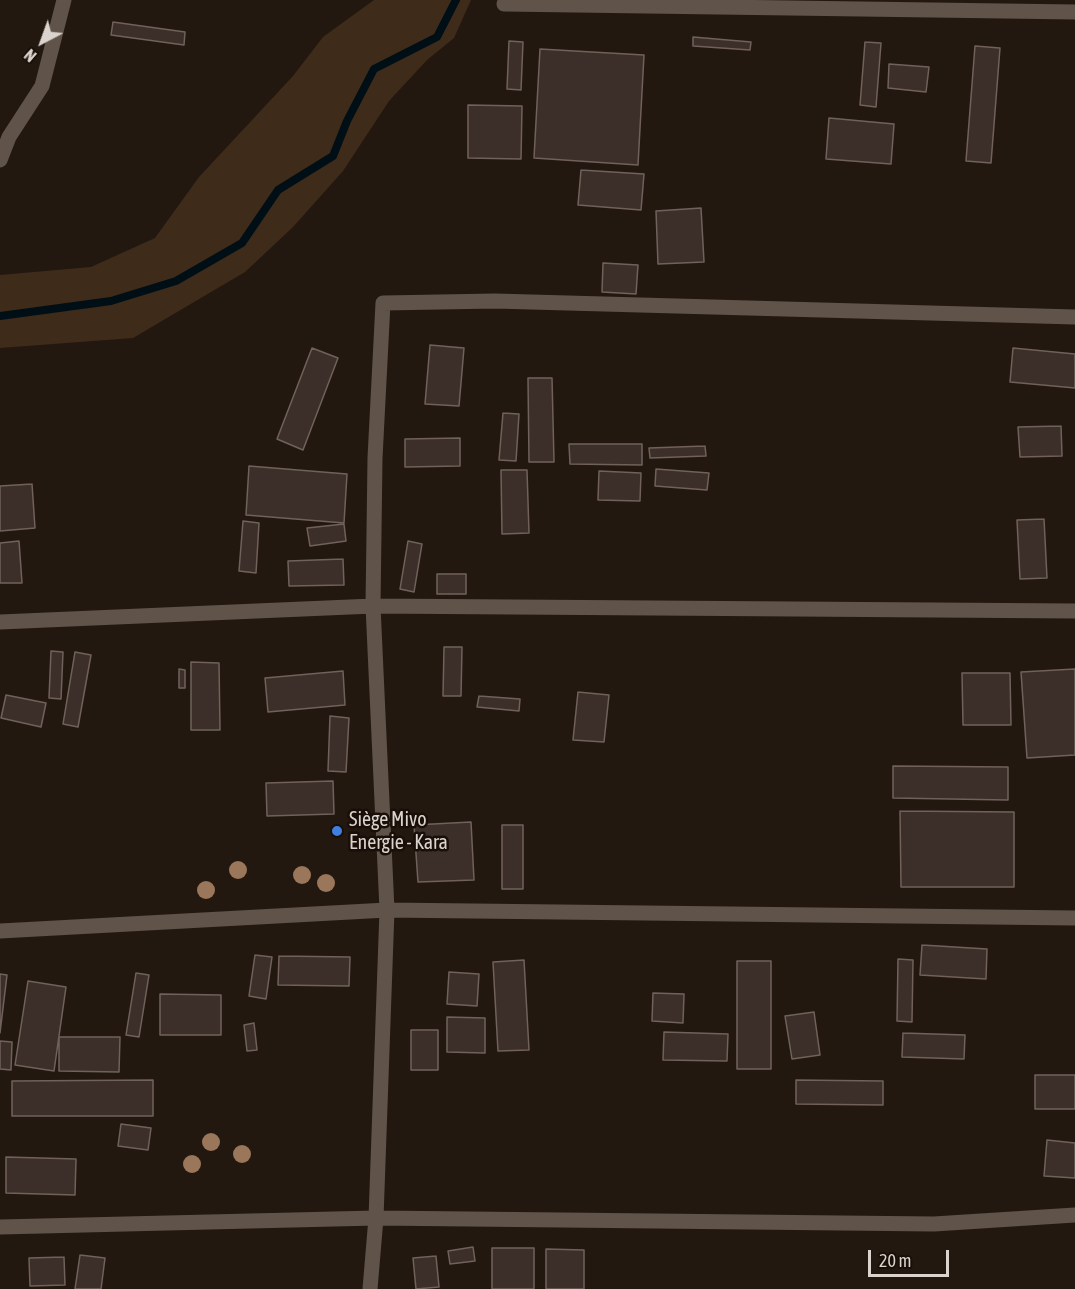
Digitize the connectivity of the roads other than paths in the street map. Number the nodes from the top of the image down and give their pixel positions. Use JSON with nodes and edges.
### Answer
{"nodes":[{"id":1,"x":64,"y":0,"type":"edge"},
{"id":2,"x":504,"y":4,"type":"dead end"},
{"id":3,"x":1075,"y":12,"type":"edge"},
{"id":4,"x":0,"y":122,"type":"edge"},
{"id":5,"x":17,"y":124,"type":"junction"},
{"id":6,"x":0,"y":160,"type":"edge"},
{"id":7,"x":1075,"y":317,"type":"edge"},
{"id":8,"x":373,"y":606,"type":"junction"},
{"id":9,"x":1075,"y":612,"type":"edge"},
{"id":10,"x":0,"y":622,"type":"edge"},
{"id":11,"x":387,"y":910,"type":"junction"},
{"id":12,"x":1075,"y":918,"type":"edge"},
{"id":13,"x":0,"y":931,"type":"edge"},
{"id":14,"x":1075,"y":1215,"type":"edge"},
{"id":15,"x":376,"y":1218,"type":"junction"},
{"id":16,"x":0,"y":1227,"type":"edge"},
{"id":17,"x":370,"y":1289,"type":"edge"}],
"edges":[{"from":1,"to":5,"type":"street"},
{"from":2,"to":3,"type":"street"},
{"from":4,"to":5,"type":"street"},
{"from":5,"to":6,"type":"street"},
{"from":7,"to":8,"type":"street"},
{"from":8,"to":9,"type":"street"},
{"from":8,"to":10,"type":"street"},
{"from":8,"to":11,"type":"street"},
{"from":11,"to":12,"type":"street"},
{"from":11,"to":13,"type":"street"},
{"from":11,"to":15,"type":"street"},
{"from":14,"to":15,"type":"street"},
{"from":15,"to":16,"type":"street"},
{"from":15,"to":17,"type":"street"}]}
